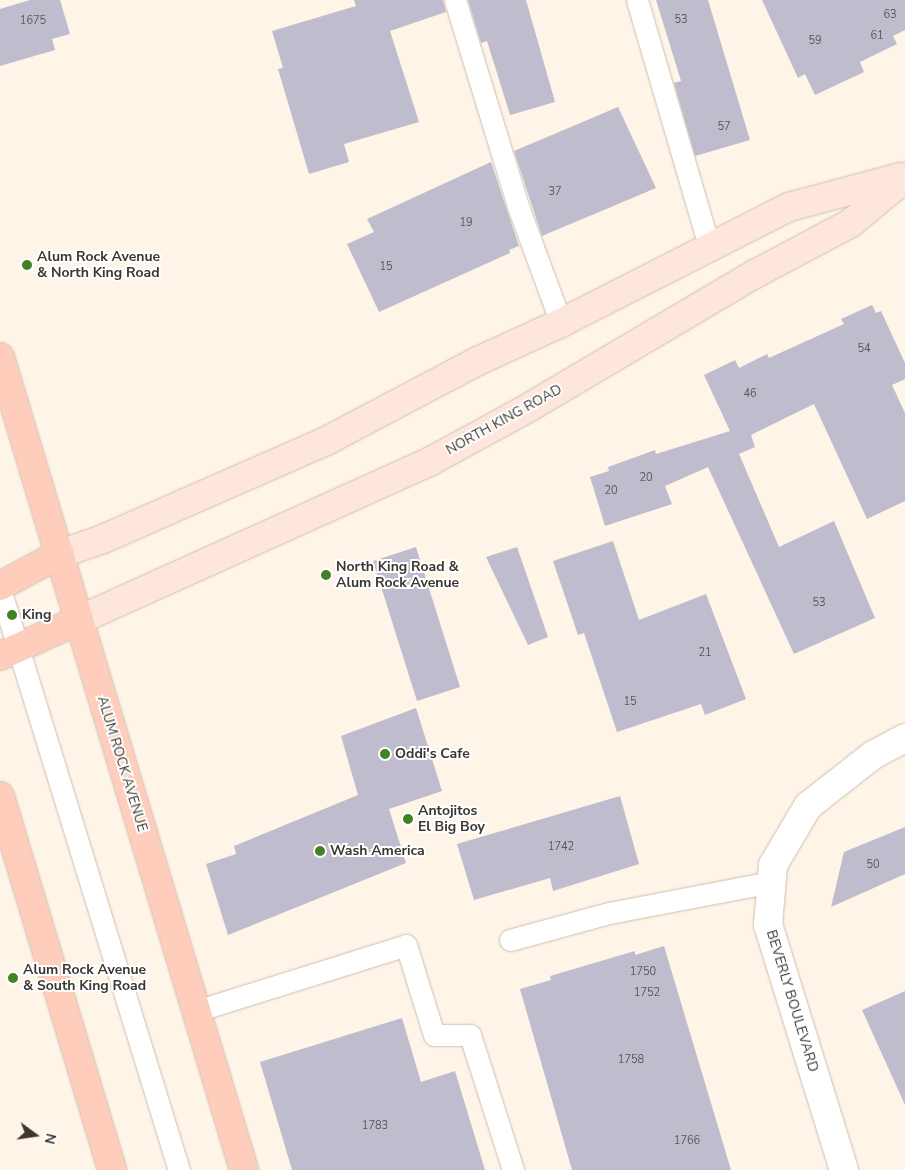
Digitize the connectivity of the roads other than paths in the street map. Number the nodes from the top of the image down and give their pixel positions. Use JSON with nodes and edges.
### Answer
{"nodes":[{"id":1,"x":455,"y":0,"type":"edge"},
{"id":2,"x":637,"y":0,"type":"edge"},
{"id":3,"x":905,"y":177,"type":"edge"},
{"id":4,"x":709,"y":246,"type":"junction"},
{"id":5,"x":561,"y":323,"type":"junction"},
{"id":6,"x":0,"y":357,"type":"edge"},
{"id":7,"x":60,"y":554,"type":"junction"},
{"id":8,"x":0,"y":587,"type":"edge"},
{"id":9,"x":79,"y":620,"type":"junction"},
{"id":10,"x":9,"y":652,"type":"edge"},
{"id":11,"x":905,"y":738,"type":"edge"},
{"id":12,"x":0,"y":796,"type":"edge"},
{"id":13,"x":772,"y":882,"type":"junction"},
{"id":14,"x":510,"y":940,"type":"dead end"},
{"id":15,"x":196,"y":1011,"type":"junction"},
{"id":16,"x":112,"y":1170,"type":"edge"},
{"id":17,"x":179,"y":1170,"type":"edge"},
{"id":18,"x":244,"y":1170,"type":"edge"},
{"id":19,"x":513,"y":1170,"type":"edge"},
{"id":20,"x":844,"y":1170,"type":"edge"}],
"edges":[{"from":1,"to":5,"type":"lane"},
{"from":2,"to":4,"type":"lane"},
{"from":3,"to":4,"type":"main road","name":"NORTH KING ROAD"},
{"from":3,"to":9,"type":"main road","name":"NORTH KING ROAD"},
{"from":4,"to":5,"type":"main road","name":"NORTH KING ROAD"},
{"from":5,"to":7,"type":"main road","name":"NORTH KING ROAD"},
{"from":6,"to":7,"type":"main road","name":"ALUM ROCK AVENUE"},
{"from":7,"to":8,"type":"main road"},
{"from":7,"to":9,"type":"main road","name":"ALUM ROCK AVENUE"},
{"from":8,"to":10,"type":"lane"},
{"from":9,"to":10,"type":"main road"},
{"from":9,"to":15,"type":"main road","name":"ALUM ROCK AVENUE"},
{"from":10,"to":17,"type":"lane"},
{"from":11,"to":13,"type":"street","name":"BEVERLY BOULEVARD"},
{"from":12,"to":16,"type":"main road"},
{"from":13,"to":14,"type":"lane"},
{"from":13,"to":20,"type":"street","name":"BEVERLY BOULEVARD"},
{"from":15,"to":18,"type":"main road","name":"ALUM ROCK AVENUE"},
{"from":15,"to":19,"type":"lane"}]}
